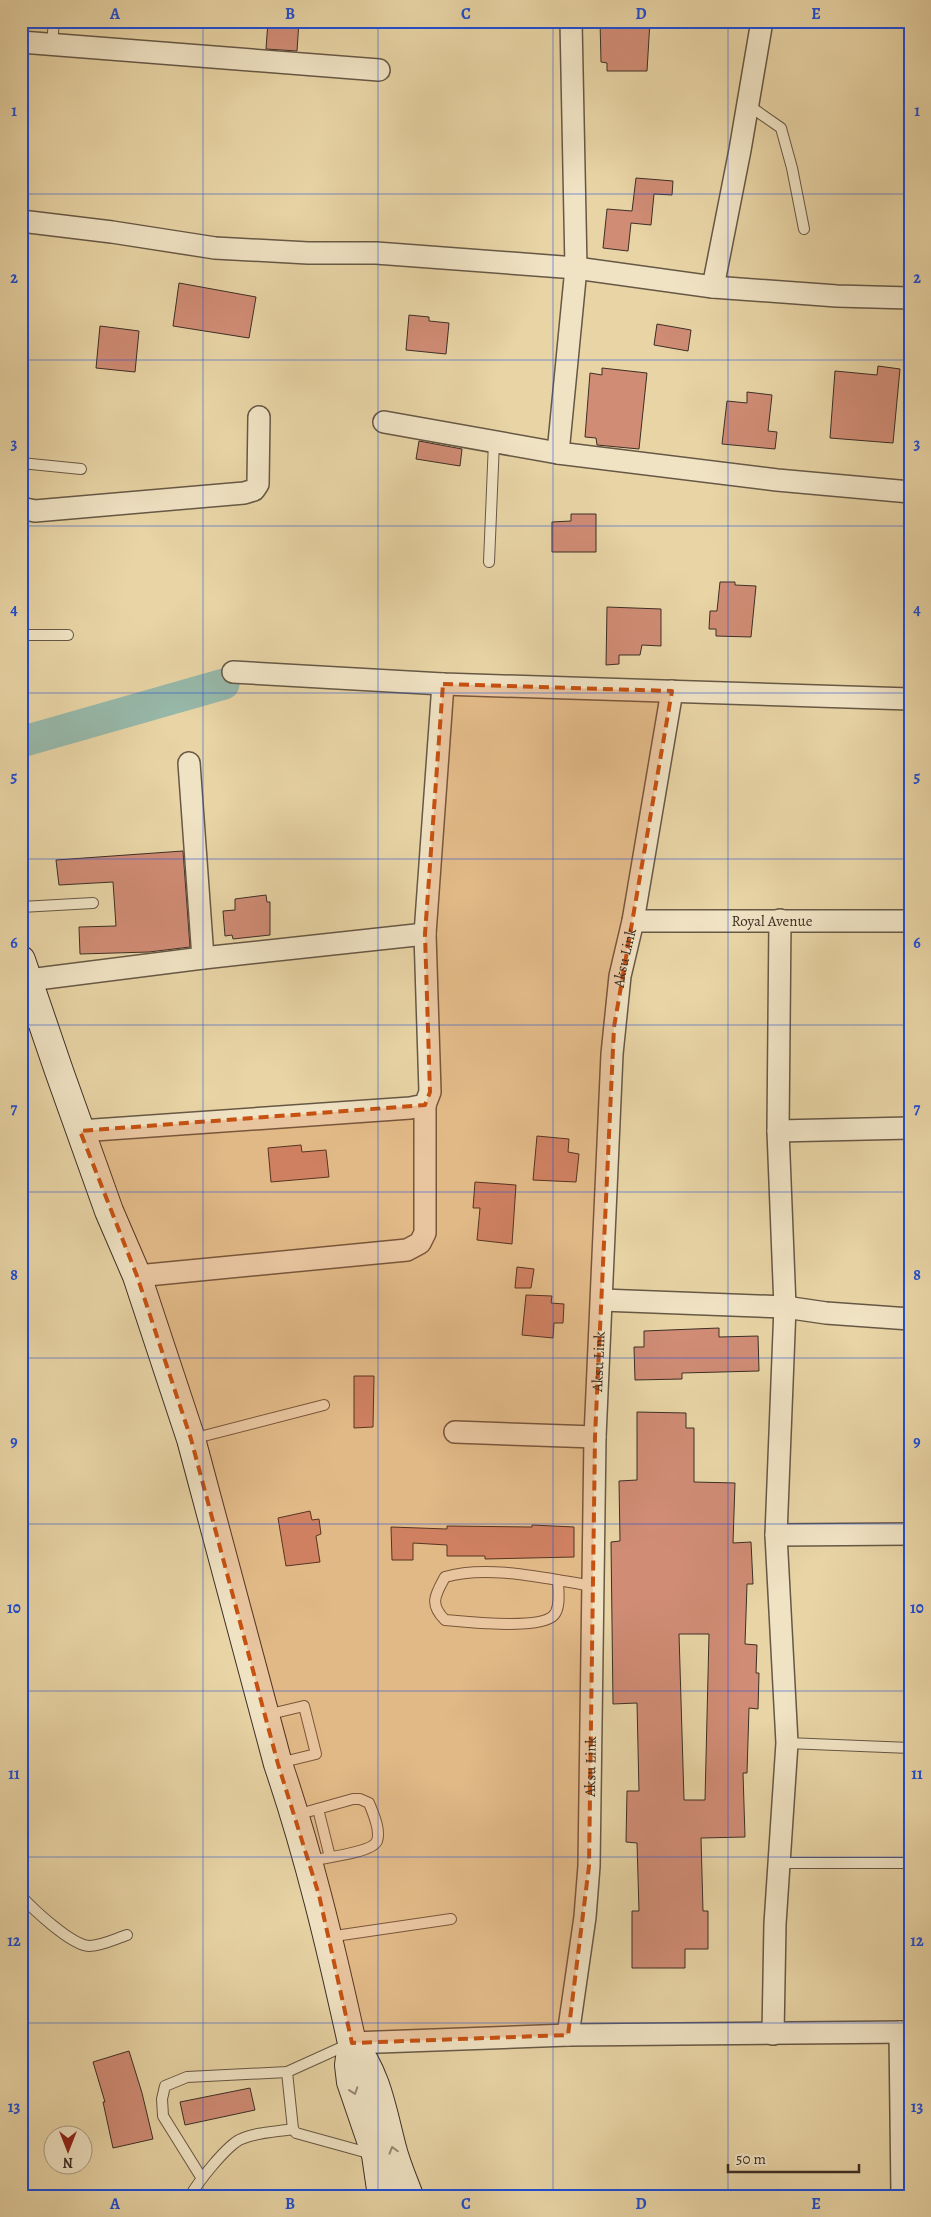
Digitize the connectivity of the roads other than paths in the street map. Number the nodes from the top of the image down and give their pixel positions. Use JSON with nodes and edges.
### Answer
{"nodes":[{"id":1,"x":54,"y":21,"type":"edge"},
{"id":2,"x":571,"y":21,"type":"edge"},
{"id":3,"x":762,"y":21,"type":"edge"},
{"id":4,"x":21,"y":42,"type":"edge"},
{"id":5,"x":52,"y":44,"type":"junction"},
{"id":6,"x":379,"y":70,"type":"dead end"},
{"id":7,"x":748,"y":105,"type":"junction"},
{"id":8,"x":21,"y":221,"type":"edge"},
{"id":9,"x":804,"y":229,"type":"dead end"},
{"id":10,"x":576,"y":268,"type":"junction"},
{"id":11,"x":713,"y":287,"type":"junction"},
{"id":12,"x":910,"y":298,"type":"edge"},
{"id":13,"x":259,"y":417,"type":"dead end"},
{"id":14,"x":384,"y":422,"type":"dead end"},
{"id":15,"x":494,"y":442,"type":"junction"},
{"id":16,"x":558,"y":453,"type":"junction"},
{"id":17,"x":21,"y":463,"type":"edge"},
{"id":18,"x":81,"y":469,"type":"dead end"},
{"id":19,"x":910,"y":492,"type":"edge"},
{"id":20,"x":21,"y":508,"type":"edge"},
{"id":21,"x":488,"y":562,"type":"dead end"},
{"id":22,"x":21,"y":635,"type":"edge"},
{"id":23,"x":68,"y":635,"type":"dead end"},
{"id":24,"x":233,"y":672,"type":"dead end"},
{"id":25,"x":443,"y":684,"type":"junction"},
{"id":26,"x":672,"y":691,"type":"junction"},
{"id":27,"x":910,"y":699,"type":"edge"},
{"id":28,"x":189,"y":763,"type":"dead end"},
{"id":29,"x":93,"y":903,"type":"dead end"},
{"id":30,"x":21,"y":907,"type":"edge"},
{"id":31,"x":780,"y":920,"type":"junction"},
{"id":32,"x":633,"y":921,"type":"junction"},
{"id":33,"x":910,"y":922,"type":"edge"},
{"id":34,"x":425,"y":934,"type":"junction"},
{"id":35,"x":203,"y":958,"type":"junction"},
{"id":36,"x":25,"y":970,"type":"edge"},
{"id":37,"x":425,"y":1105,"type":"junction"},
{"id":38,"x":910,"y":1128,"type":"edge"},
{"id":39,"x":778,"y":1131,"type":"junction"},
{"id":40,"x":80,"y":1132,"type":"junction"},
{"id":41,"x":137,"y":1276,"type":"junction"},
{"id":42,"x":602,"y":1300,"type":"junction"},
{"id":43,"x":785,"y":1307,"type":"junction"},
{"id":44,"x":910,"y":1319,"type":"edge"},
{"id":45,"x":324,"y":1405,"type":"dead end"},
{"id":46,"x":455,"y":1432,"type":"dead end"},
{"id":47,"x":595,"y":1437,"type":"junction"},
{"id":48,"x":191,"y":1440,"type":"junction"},
{"id":49,"x":910,"y":1534,"type":"edge"},
{"id":50,"x":776,"y":1535,"type":"junction"},
{"id":51,"x":558,"y":1580,"type":"junction"},
{"id":52,"x":593,"y":1586,"type":"junction"},
{"id":53,"x":264,"y":1715,"type":"junction"},
{"id":54,"x":787,"y":1743,"type":"junction"},
{"id":55,"x":910,"y":1748,"type":"edge"},
{"id":56,"x":278,"y":1764,"type":"junction"},
{"id":57,"x":307,"y":1812,"type":"junction"},
{"id":58,"x":319,"y":1859,"type":"junction"},
{"id":59,"x":779,"y":1863,"type":"junction"},
{"id":60,"x":910,"y":1864,"type":"edge"},
{"id":61,"x":21,"y":1896,"type":"edge"},
{"id":62,"x":451,"y":1919,"type":"dead end"},
{"id":63,"x":126,"y":1936,"type":"dead end"},
{"id":64,"x":328,"y":1937,"type":"junction"},
{"id":65,"x":905,"y":2032,"type":"edge"},
{"id":66,"x":568,"y":2034,"type":"junction"},
{"id":67,"x":773,"y":2034,"type":"junction"},
{"id":68,"x":352,"y":2043,"type":"junction"},
{"id":69,"x":286,"y":2072,"type":"junction"},
{"id":70,"x":293,"y":2129,"type":"junction"},
{"id":71,"x":376,"y":2156,"type":"junction"},
{"id":72,"x":201,"y":2177,"type":"junction"},
{"id":73,"x":190,"y":2196,"type":"edge"},
{"id":74,"x":382,"y":2196,"type":"edge"},
{"id":75,"x":409,"y":2196,"type":"edge"},
{"id":76,"x":902,"y":2196,"type":"edge"}],
"edges":[{"from":1,"to":5,"type":"lane"},
{"from":2,"to":10,"type":"street"},
{"from":3,"to":7,"type":"street"},
{"from":4,"to":5,"type":"street"},
{"from":5,"to":6,"type":"street"},
{"from":7,"to":9,"type":"lane"},
{"from":7,"to":11,"type":"street"},
{"from":8,"to":10,"type":"street"},
{"from":10,"to":11,"type":"street"},
{"from":10,"to":16,"type":"street"},
{"from":11,"to":12,"type":"street"},
{"from":13,"to":20,"type":"street"},
{"from":14,"to":15,"type":"street"},
{"from":15,"to":16,"type":"street"},
{"from":15,"to":21,"type":"lane"},
{"from":16,"to":19,"type":"street"},
{"from":17,"to":18,"type":"lane"},
{"from":22,"to":23,"type":"lane"},
{"from":24,"to":25,"type":"street"},
{"from":25,"to":26,"type":"street"},
{"from":25,"to":34,"type":"street"},
{"from":26,"to":27,"type":"street"},
{"from":26,"to":32,"type":"street","name":"Aksu Link"},
{"from":28,"to":35,"type":"street"},
{"from":29,"to":30,"type":"lane"},
{"from":31,"to":32,"type":"street","name":"Royal Avenue"},
{"from":31,"to":33,"type":"street","name":"Royal Avenue"},
{"from":31,"to":39,"type":"street"},
{"from":32,"to":42,"type":"street","name":"Aksu Link"},
{"from":34,"to":35,"type":"street"},
{"from":34,"to":37,"type":"street"},
{"from":35,"to":36,"type":"street"},
{"from":36,"to":40,"type":"main road"},
{"from":37,"to":40,"type":"street"},
{"from":37,"to":41,"type":"street"},
{"from":38,"to":39,"type":"street"},
{"from":39,"to":43,"type":"street"},
{"from":40,"to":41,"type":"main road"},
{"from":41,"to":48,"type":"main road"},
{"from":42,"to":43,"type":"street"},
{"from":42,"to":47,"type":"street","name":"Aksu Link"},
{"from":43,"to":44,"type":"street"},
{"from":43,"to":50,"type":"street"},
{"from":45,"to":48,"type":"lane"},
{"from":46,"to":47,"type":"street"},
{"from":47,"to":52,"type":"street","name":"Aksu Link"},
{"from":48,"to":53,"type":"main road"},
{"from":49,"to":50,"type":"street"},
{"from":50,"to":54,"type":"street"},
{"from":51,"to":51,"type":"lane"},
{"from":51,"to":52,"type":"lane"},
{"from":52,"to":66,"type":"street","name":"Aksu Link"},
{"from":53,"to":56,"type":"main road"},
{"from":53,"to":56,"type":"lane"},
{"from":54,"to":55,"type":"lane"},
{"from":54,"to":59,"type":"street"},
{"from":56,"to":57,"type":"main road"},
{"from":57,"to":58,"type":"main road"},
{"from":57,"to":58,"type":"lane"},
{"from":58,"to":64,"type":"main road"},
{"from":59,"to":60,"type":"lane"},
{"from":59,"to":67,"type":"street"},
{"from":61,"to":63,"type":"lane"},
{"from":62,"to":64,"type":"lane"},
{"from":64,"to":68,"type":"main road"},
{"from":65,"to":67,"type":"street"},
{"from":65,"to":76,"type":"street"},
{"from":66,"to":67,"type":"street"},
{"from":66,"to":68,"type":"street"},
{"from":68,"to":69,"type":"lane"},
{"from":68,"to":71,"type":"main road","one_way":true},
{"from":75,"to":68,"type":"main road","one_way":true},
{"from":69,"to":70,"type":"lane"},
{"from":69,"to":72,"type":"lane"},
{"from":70,"to":71,"type":"lane"},
{"from":70,"to":72,"type":"lane"},
{"from":71,"to":74,"type":"main road"},
{"from":72,"to":73,"type":"lane"}]}
